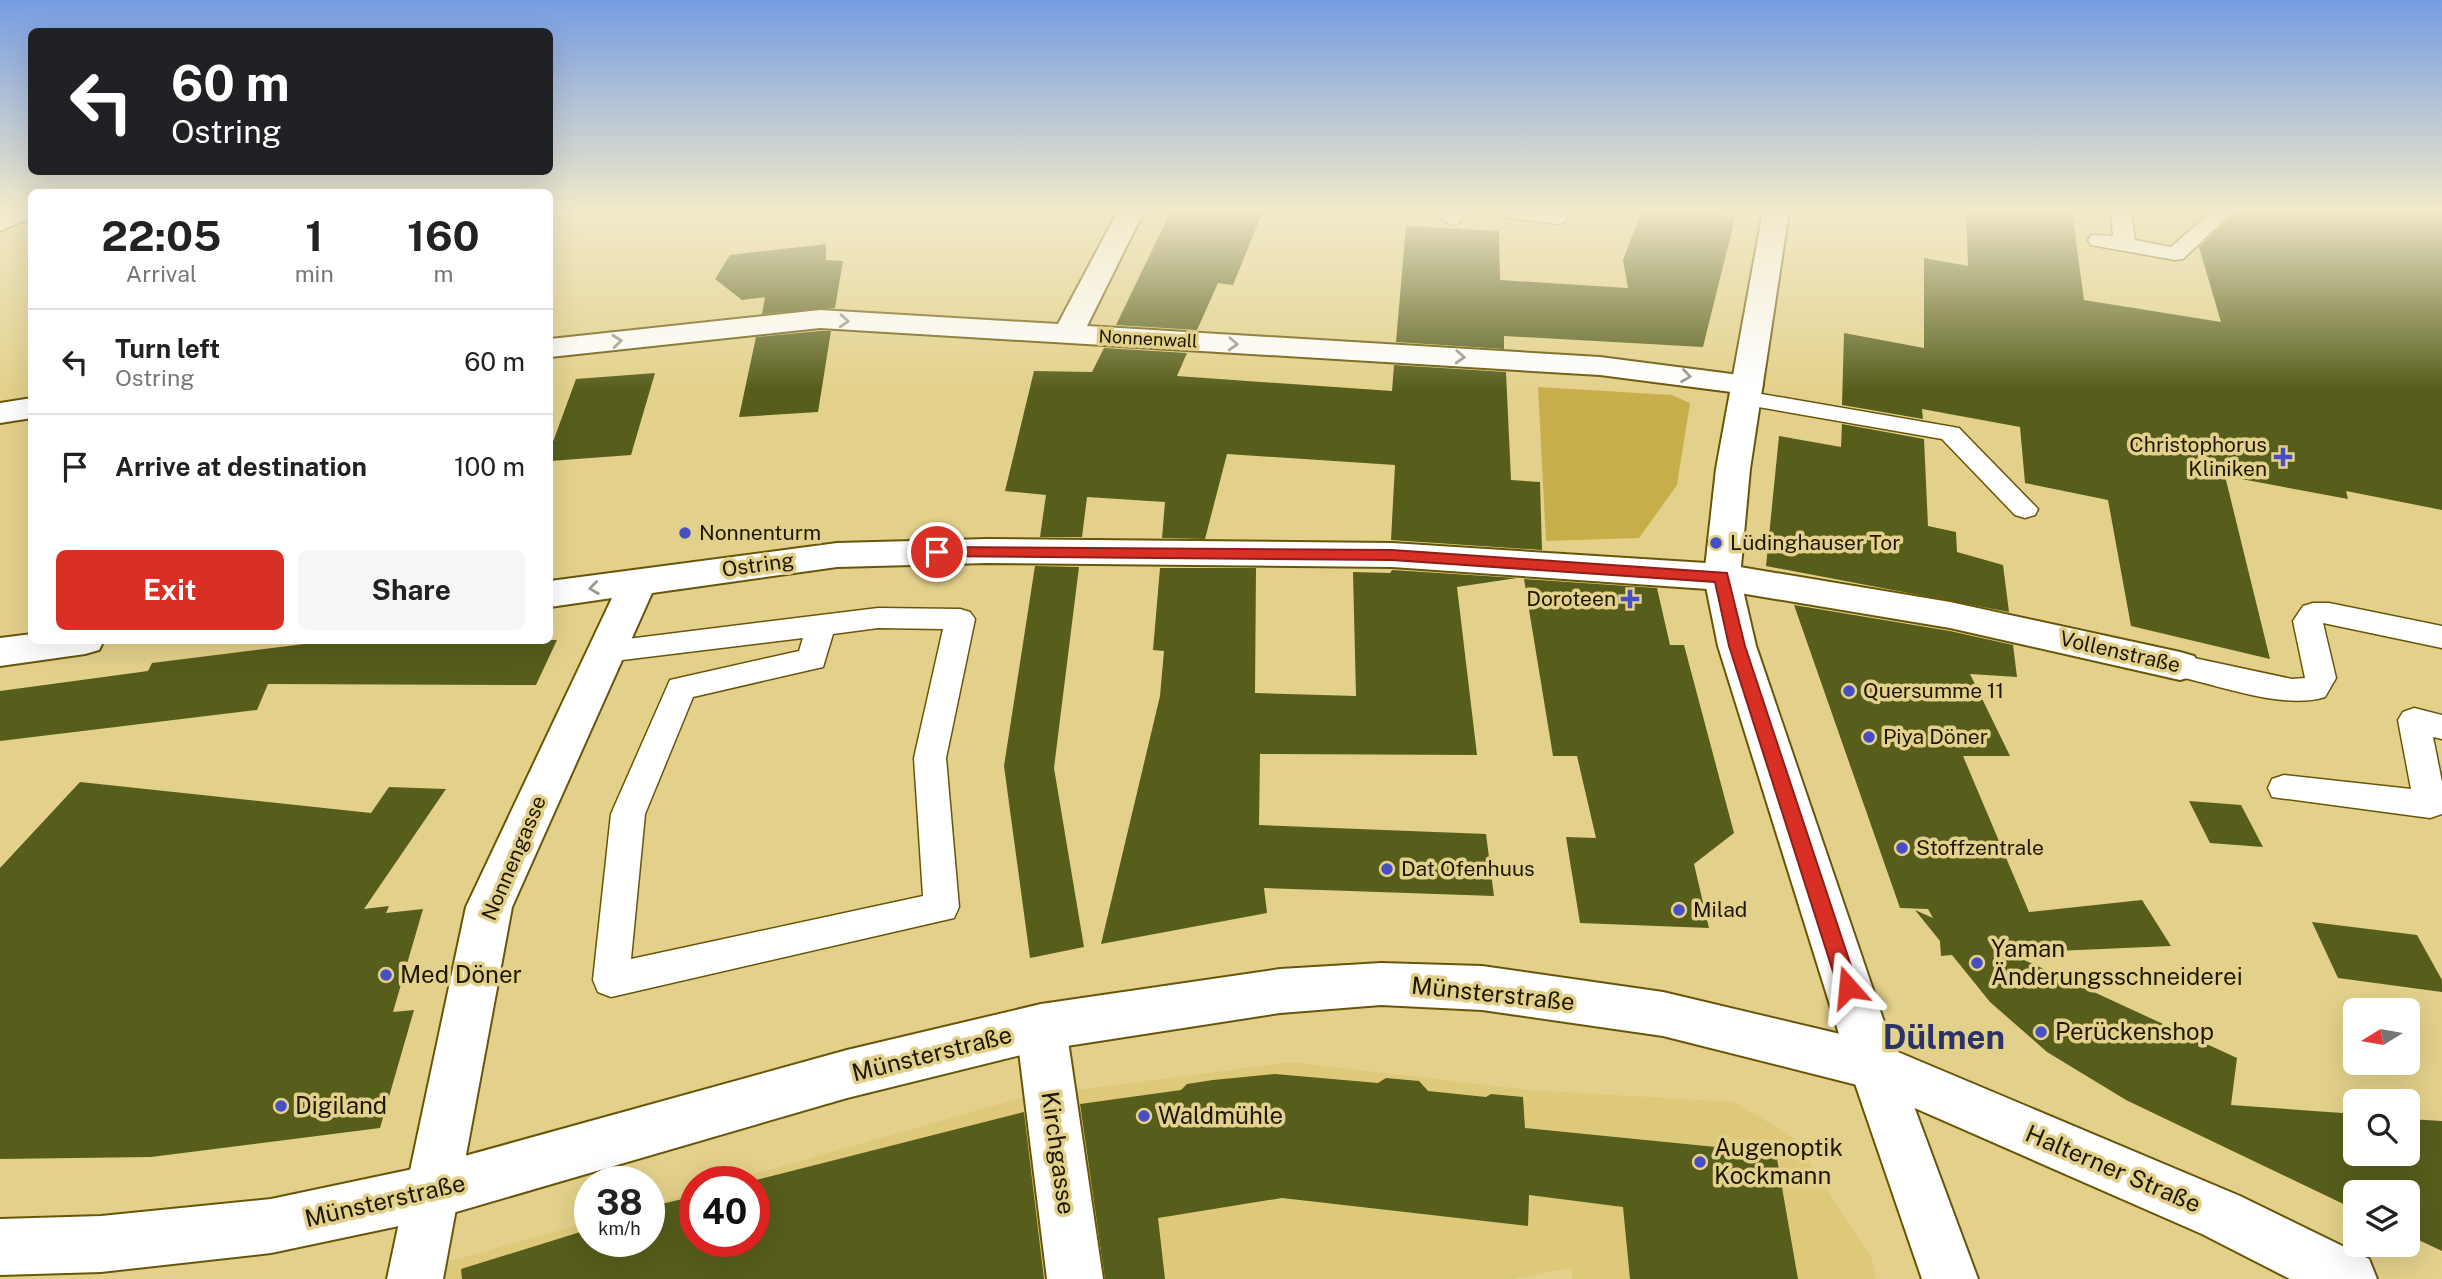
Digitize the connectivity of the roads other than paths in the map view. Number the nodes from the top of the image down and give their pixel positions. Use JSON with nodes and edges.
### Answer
{"nodes":[{"id":1,"x":1100,"y":271,"type":"edge"},
{"id":2,"x":1766,"y":271,"type":"edge"},
{"id":3,"x":1067,"y":335,"type":"junction"},
{"id":4,"x":553,"y":348,"type":"edge"},
{"id":5,"x":1746,"y":391,"type":"junction"},
{"id":6,"x":28,"y":409,"type":"edge"},
{"id":7,"x":0,"y":413,"type":"edge"},
{"id":8,"x":2025,"y":509,"type":"dead end"},
{"id":9,"x":1722,"y":577,"type":"junction"},
{"id":10,"x":638,"y":582,"type":"junction"},
{"id":11,"x":553,"y":594,"type":"edge"},
{"id":12,"x":821,"y":625,"type":"junction"},
{"id":13,"x":2440,"y":643,"type":"edge"},
{"id":14,"x":57,"y":644,"type":"edge"},
{"id":15,"x":606,"y":651,"type":"junction"},
{"id":16,"x":0,"y":652,"type":"edge"},
{"id":17,"x":2180,"y":666,"type":"joint"},
{"id":18,"x":2442,"y":727,"type":"edge"},
{"id":19,"x":2284,"y":788,"type":"dead end"},
{"id":20,"x":1041,"y":1027,"type":"junction"},
{"id":21,"x":1874,"y":1066,"type":"junction"},
{"id":22,"x":432,"y":1192,"type":"junction"},
{"id":23,"x":0,"y":1247,"type":"edge"},
{"id":24,"x":415,"y":1279,"type":"edge"},
{"id":25,"x":1075,"y":1279,"type":"edge"},
{"id":26,"x":1950,"y":1279,"type":"edge"},
{"id":27,"x":2349,"y":1279,"type":"edge"}],
"edges":[{"from":1,"to":3,"type":"street"},
{"from":2,"to":5,"type":"street"},
{"from":4,"to":3,"type":"street","name":"Nonnenwall","one_way":true},
{"from":3,"to":5,"type":"street","name":"Nonnenwall","one_way":true},
{"from":5,"to":8,"type":"lane"},
{"from":5,"to":9,"type":"street"},
{"from":6,"to":7,"type":"street"},
{"from":9,"to":10,"type":"street","name":"Ostring"},
{"from":9,"to":17,"type":"street","name":"Vollenstraße"},
{"from":9,"to":21,"type":"street"},
{"from":10,"to":11,"type":"street","name":"Ostring","one_way":true},
{"from":10,"to":15,"type":"street","name":"Nonnengasse"},
{"from":12,"to":12,"type":"lane"},
{"from":12,"to":15,"type":"lane"},
{"from":13,"to":17,"type":"lane","name":"Vollenstraße"},
{"from":14,"to":16,"type":"street"},
{"from":15,"to":22,"type":"street","name":"Nonnengasse"},
{"from":18,"to":19,"type":"lane"},
{"from":20,"to":21,"type":"street","name":"Münsterstraße"},
{"from":20,"to":22,"type":"street","name":"Münsterstraße"},
{"from":20,"to":25,"type":"street","name":"Kirchgasse"},
{"from":21,"to":26,"type":"street"},
{"from":21,"to":27,"type":"street","name":"Halterner Straße"},
{"from":22,"to":23,"type":"street","name":"Münsterstraße"},
{"from":22,"to":24,"type":"street","name":"Nonnengasse"}]}
